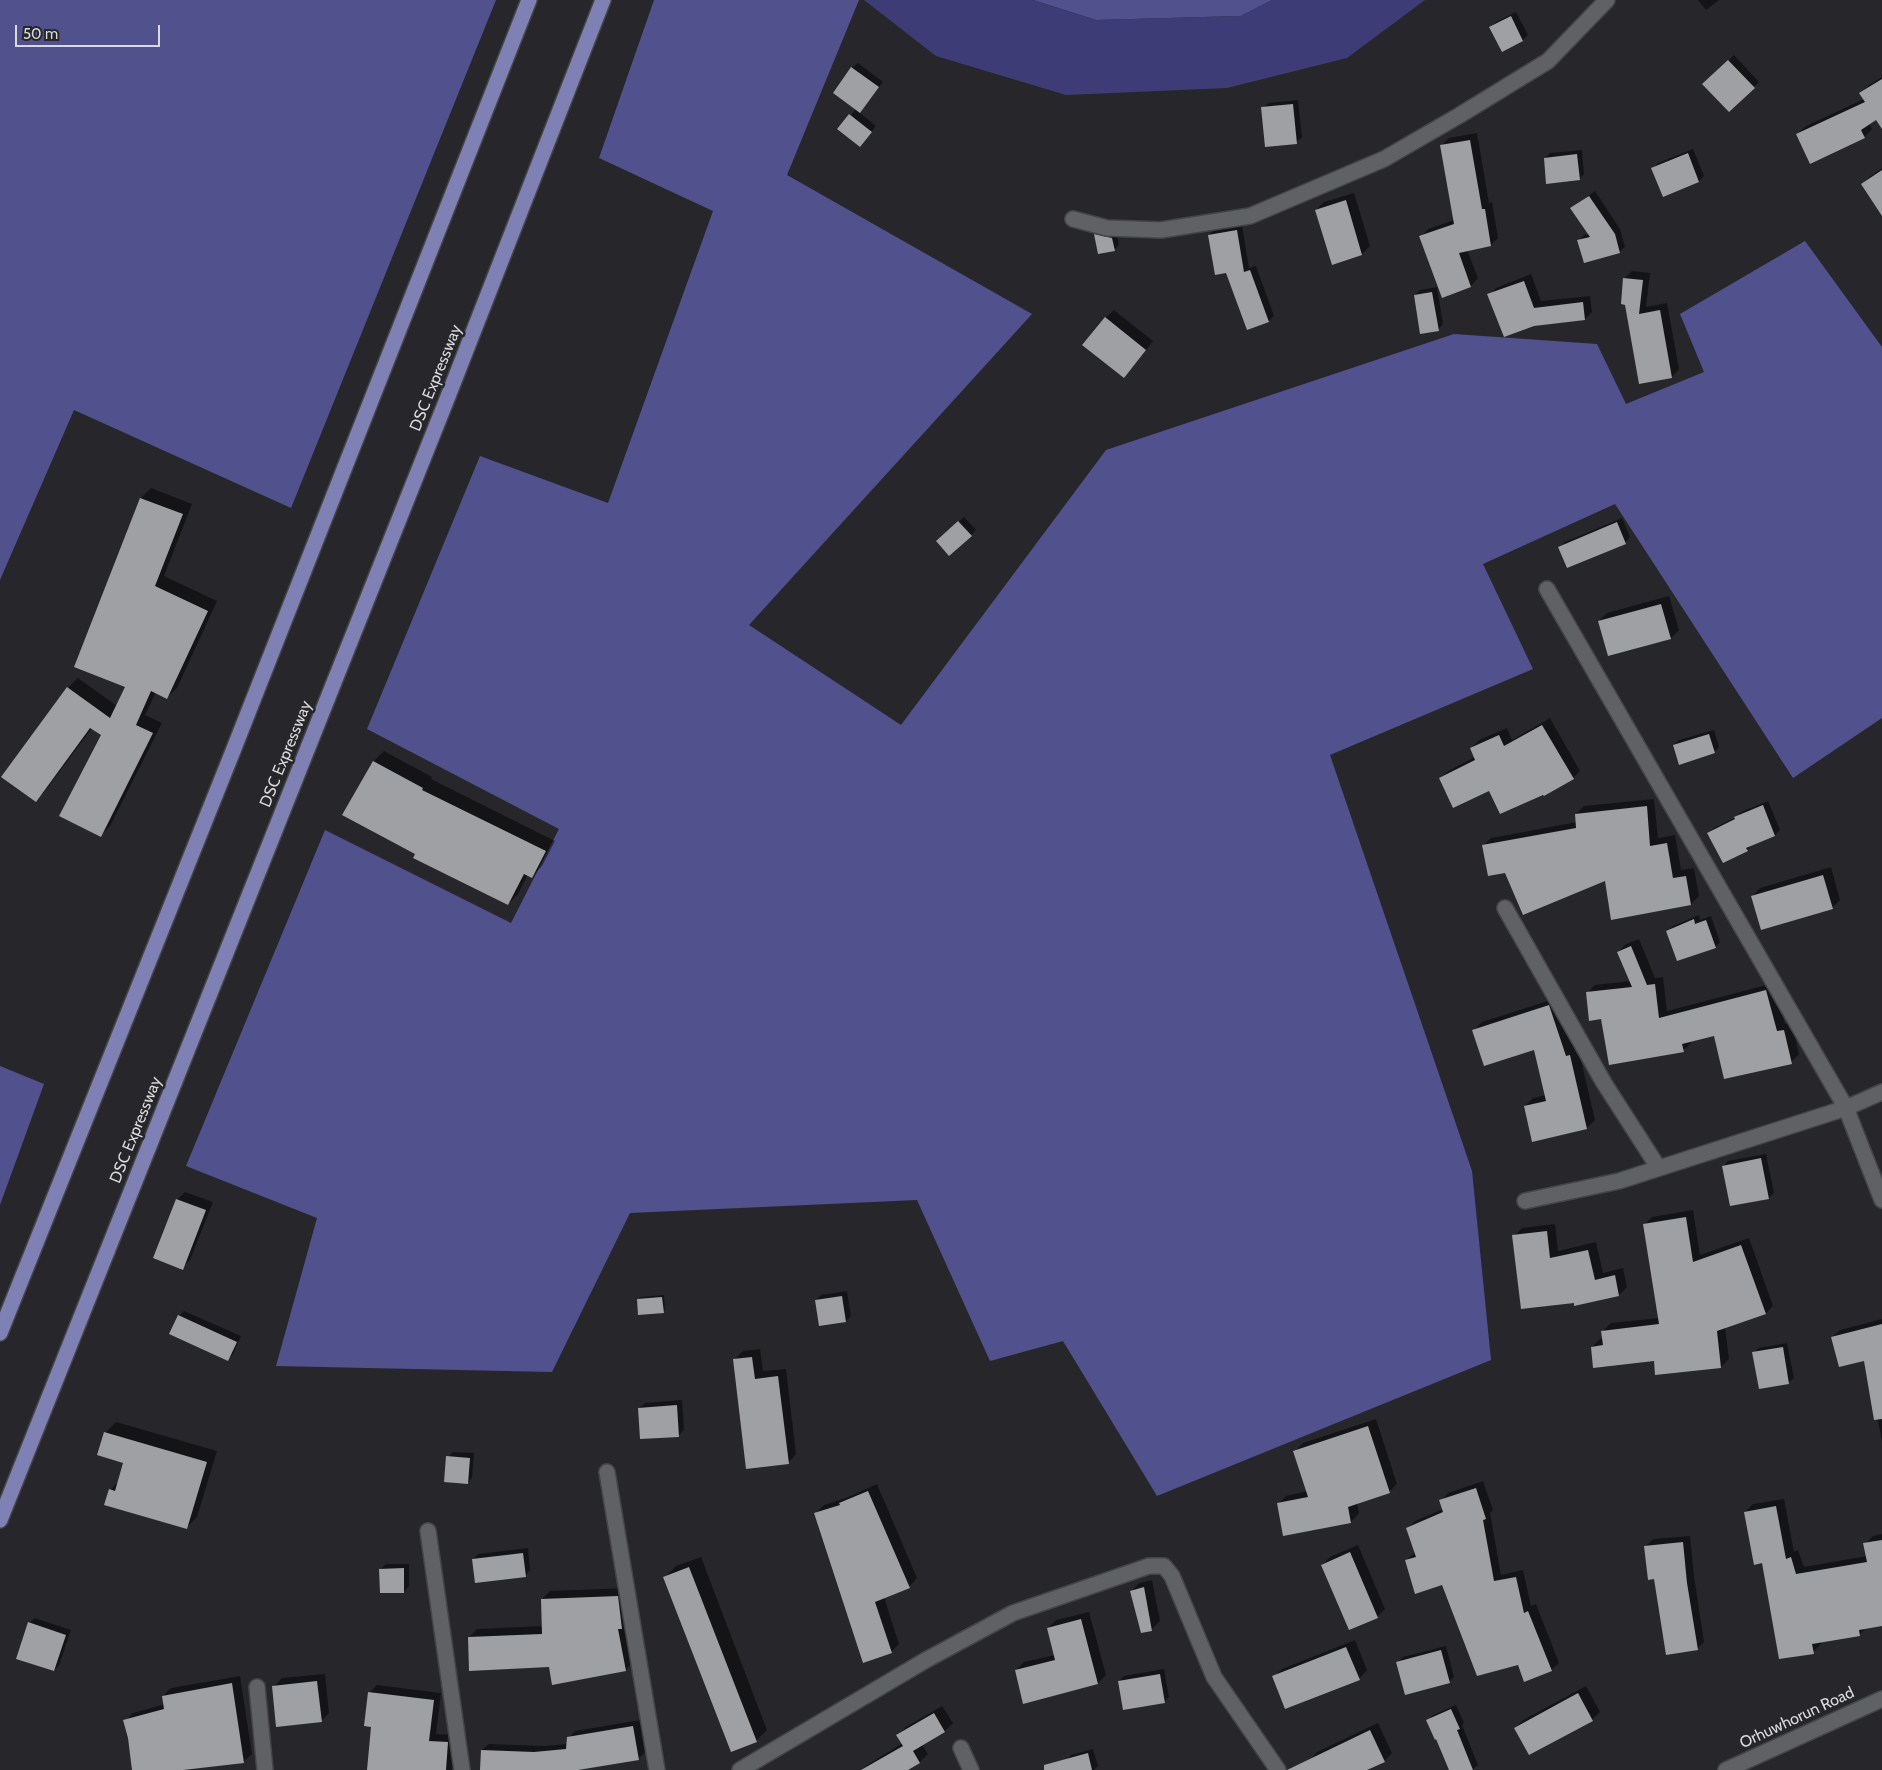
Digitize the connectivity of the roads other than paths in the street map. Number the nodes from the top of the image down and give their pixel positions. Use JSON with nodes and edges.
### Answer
{"nodes":[{"id":1,"x":529,"y":0,"type":"edge"},
{"id":2,"x":603,"y":0,"type":"edge"},
{"id":3,"x":1607,"y":0,"type":"edge"},
{"id":4,"x":1073,"y":219,"type":"dead end"},
{"id":5,"x":1547,"y":588,"type":"dead end"},
{"id":6,"x":1505,"y":908,"type":"dead end"},
{"id":7,"x":1882,"y":1092,"type":"edge"},
{"id":8,"x":1846,"y":1108,"type":"junction"},
{"id":9,"x":1658,"y":1167,"type":"junction"},
{"id":10,"x":1882,"y":1200,"type":"edge"},
{"id":11,"x":1525,"y":1201,"type":"dead end"},
{"id":12,"x":0,"y":1333,"type":"edge"},
{"id":13,"x":607,"y":1472,"type":"dead end"},
{"id":14,"x":0,"y":1520,"type":"edge"},
{"id":15,"x":428,"y":1531,"type":"dead end"},
{"id":16,"x":257,"y":1687,"type":"dead end"},
{"id":17,"x":1882,"y":1699,"type":"edge"},
{"id":18,"x":961,"y":1748,"type":"dead end"},
{"id":19,"x":265,"y":1770,"type":"edge"},
{"id":20,"x":462,"y":1770,"type":"edge"},
{"id":21,"x":657,"y":1770,"type":"edge"},
{"id":22,"x":740,"y":1770,"type":"edge"},
{"id":23,"x":971,"y":1770,"type":"edge"},
{"id":24,"x":1278,"y":1770,"type":"edge"},
{"id":25,"x":1726,"y":1770,"type":"edge"}],
"edges":[{"from":1,"to":12,"type":"main road"},
{"from":2,"to":14,"type":"main road","name":"DSC Expressway"},
{"from":3,"to":4,"type":"street"},
{"from":5,"to":8,"type":"street"},
{"from":6,"to":9,"type":"street"},
{"from":7,"to":8,"type":"street"},
{"from":8,"to":9,"type":"street"},
{"from":8,"to":10,"type":"street"},
{"from":9,"to":11,"type":"street"},
{"from":13,"to":21,"type":"street"},
{"from":15,"to":20,"type":"street"},
{"from":16,"to":19,"type":"street"},
{"from":17,"to":25,"type":"street","name":"Orhuwhorun Road"},
{"from":18,"to":23,"type":"street"},
{"from":22,"to":24,"type":"street"}]}
